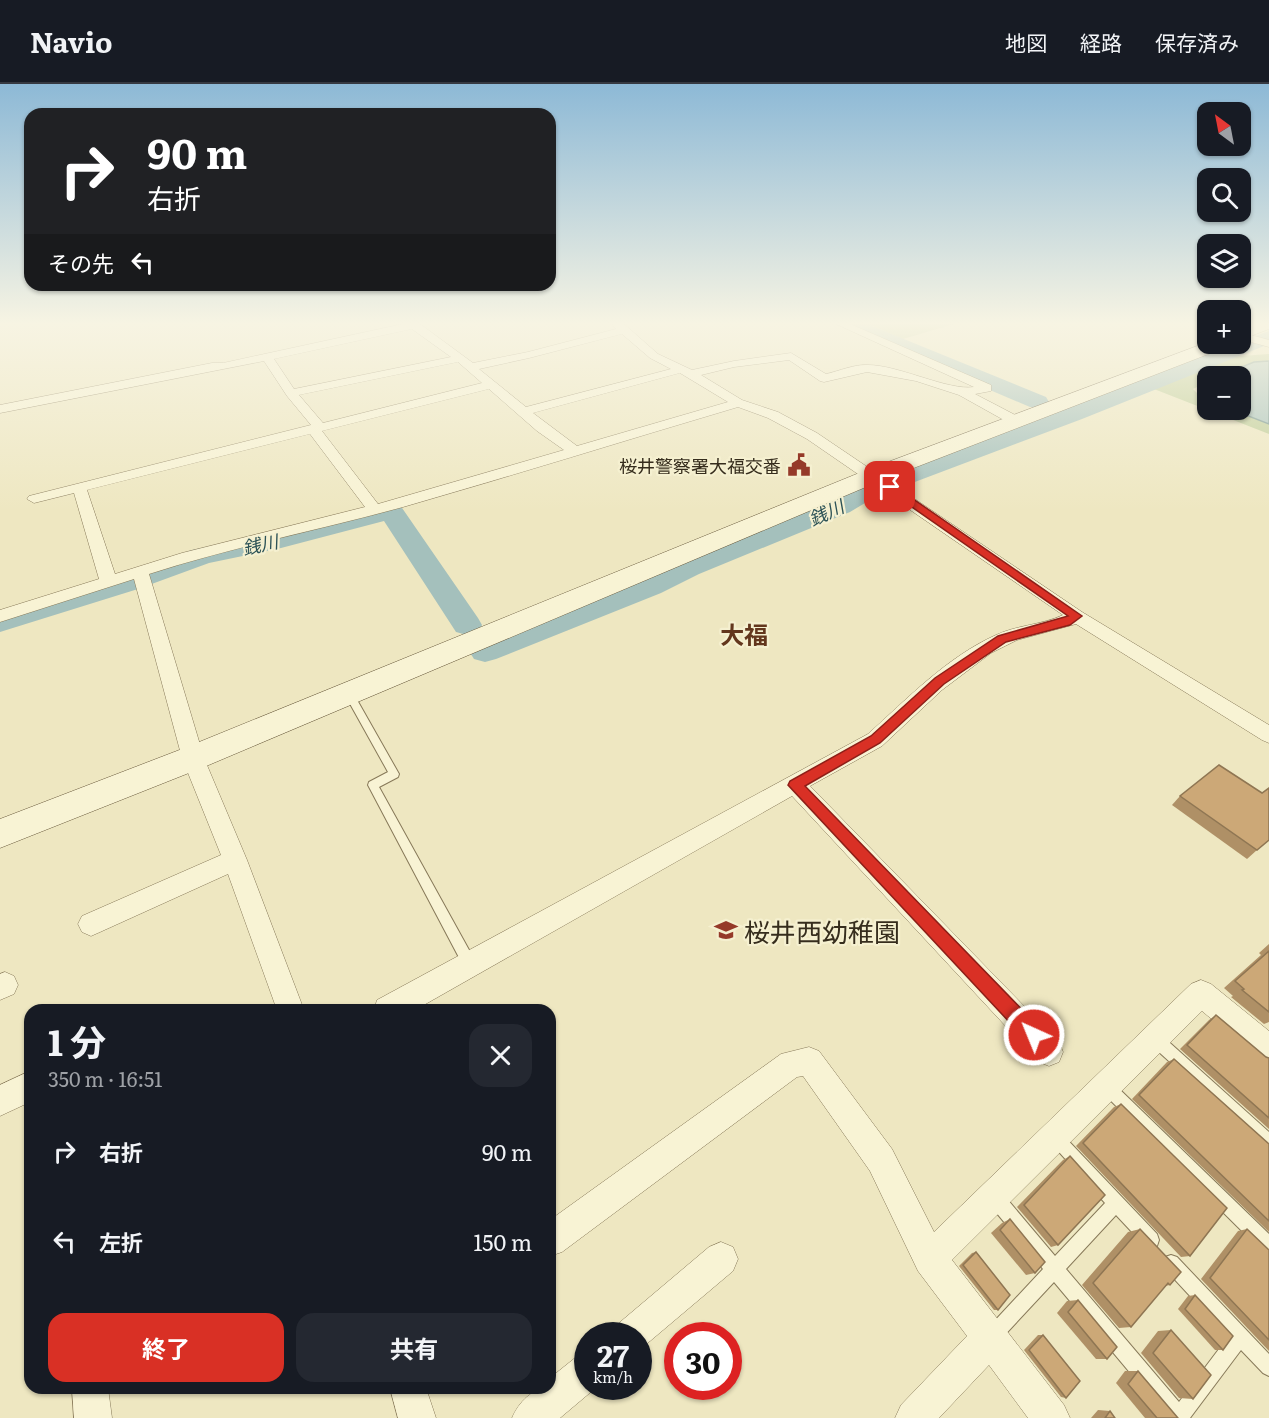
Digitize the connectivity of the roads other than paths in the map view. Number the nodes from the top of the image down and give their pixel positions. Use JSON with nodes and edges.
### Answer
{"nodes":[{"id":1,"x":111,"y":386,"type":"edge"},
{"id":2,"x":287,"y":386,"type":"edge"},
{"id":3,"x":324,"y":386,"type":"edge"},
{"id":4,"x":485,"y":386,"type":"edge"},
{"id":5,"x":492,"y":386,"type":"edge"},
{"id":6,"x":627,"y":386,"type":"edge"},
{"id":7,"x":709,"y":386,"type":"edge"},
{"id":8,"x":945,"y":386,"type":"edge"},
{"id":9,"x":983,"y":386,"type":"edge"},
{"id":10,"x":1107,"y":386,"type":"edge"},
{"id":11,"x":963,"y":392,"type":"junction"},
{"id":12,"x":291,"y":393,"type":"junction"},
{"id":13,"x":738,"y":403,"type":"junction"},
{"id":14,"x":0,"y":409,"type":"edge"},
{"id":15,"x":523,"y":412,"type":"junction"},
{"id":16,"x":1016,"y":421,"type":"junction"},
{"id":17,"x":314,"y":430,"type":"junction"},
{"id":18,"x":573,"y":450,"type":"junction"},
{"id":19,"x":881,"y":481,"type":"junction"},
{"id":20,"x":79,"y":487,"type":"junction"},
{"id":21,"x":34,"y":499,"type":"dead end"},
{"id":22,"x":374,"y":509,"type":"junction"},
{"id":23,"x":140,"y":572,"type":"junction"},
{"id":24,"x":109,"y":583,"type":"junction"},
{"id":25,"x":0,"y":616,"type":"edge"},
{"id":26,"x":1076,"y":616,"type":"junction"},
{"id":27,"x":349,"y":693,"type":"junction"},
{"id":28,"x":1269,"y":735,"type":"edge"},
{"id":29,"x":193,"y":758,"type":"junction"},
{"id":30,"x":795,"y":785,"type":"junction"},
{"id":31,"x":0,"y":834,"type":"edge"},
{"id":32,"x":235,"y":860,"type":"junction"},
{"id":33,"x":91,"y":924,"type":"dead end"},
{"id":34,"x":469,"y":963,"type":"junction"},
{"id":35,"x":289,"y":1004,"type":"edge"},
{"id":36,"x":397,"y":1004,"type":"edge"},
{"id":37,"x":1154,"y":1039,"type":"junction"},
{"id":38,"x":1269,"y":1049,"type":"edge"},
{"id":39,"x":1049,"y":1052,"type":"dead end"},
{"id":40,"x":1106,"y":1086,"type":"junction"},
{"id":41,"x":24,"y":1089,"type":"edge"},
{"id":42,"x":0,"y":1101,"type":"edge"},
{"id":43,"x":1055,"y":1137,"type":"junction"},
{"id":44,"x":1269,"y":1142,"type":"edge"},
{"id":45,"x":994,"y":1196,"type":"junction"},
{"id":46,"x":1116,"y":1203,"type":"junction"},
{"id":47,"x":556,"y":1236,"type":"edge"},
{"id":48,"x":1269,"y":1246,"type":"edge"},
{"id":49,"x":722,"y":1259,"type":"dead end"},
{"id":50,"x":930,"y":1259,"type":"junction"},
{"id":51,"x":1055,"y":1269,"type":"junction"},
{"id":52,"x":646,"y":1322,"type":"edge"},
{"id":53,"x":1240,"y":1336,"type":"junction"},
{"id":54,"x":990,"y":1338,"type":"junction"},
{"id":55,"x":1269,"y":1367,"type":"edge"},
{"id":56,"x":574,"y":1383,"type":"edge"},
{"id":57,"x":91,"y":1394,"type":"edge"},
{"id":58,"x":410,"y":1394,"type":"edge"},
{"id":59,"x":93,"y":1418,"type":"edge"},
{"id":60,"x":417,"y":1418,"type":"edge"},
{"id":61,"x":531,"y":1418,"type":"edge"},
{"id":62,"x":914,"y":1418,"type":"edge"},
{"id":63,"x":1051,"y":1418,"type":"edge"},
{"id":64,"x":1179,"y":1418,"type":"edge"}],
"edges":[{"from":1,"to":14,"type":"street"},
{"from":2,"to":12,"type":"street"},
{"from":3,"to":12,"type":"street"},
{"from":4,"to":17,"type":"street"},
{"from":5,"to":15,"type":"street"},
{"from":6,"to":15,"type":"street"},
{"from":7,"to":13,"type":"street"},
{"from":8,"to":11,"type":"street"},
{"from":9,"to":11,"type":"street"},
{"from":10,"to":16,"type":"street"},
{"from":11,"to":16,"type":"street"},
{"from":12,"to":17,"type":"street"},
{"from":13,"to":18,"type":"street"},
{"from":13,"to":19,"type":"street"},
{"from":15,"to":18,"type":"street"},
{"from":16,"to":19,"type":"street"},
{"from":17,"to":20,"type":"street"},
{"from":17,"to":22,"type":"street"},
{"from":18,"to":22,"type":"street"},
{"from":19,"to":26,"type":"street"},
{"from":19,"to":27,"type":"street"},
{"from":20,"to":21,"type":"street"},
{"from":20,"to":24,"type":"street"},
{"from":22,"to":23,"type":"street"},
{"from":23,"to":24,"type":"street"},
{"from":23,"to":29,"type":"street"},
{"from":24,"to":25,"type":"street"},
{"from":26,"to":28,"type":"street"},
{"from":26,"to":30,"type":"street"},
{"from":27,"to":29,"type":"street"},
{"from":27,"to":34,"type":"lane"},
{"from":29,"to":31,"type":"street"},
{"from":29,"to":32,"type":"street"},
{"from":30,"to":34,"type":"street"},
{"from":30,"to":39,"type":"street"},
{"from":32,"to":33,"type":"street"},
{"from":32,"to":35,"type":"street"},
{"from":34,"to":36,"type":"street"},
{"from":37,"to":38,"type":"street"},
{"from":37,"to":40,"type":"street"},
{"from":37,"to":44,"type":"lane"},
{"from":40,"to":43,"type":"street"},
{"from":40,"to":48,"type":"lane"},
{"from":41,"to":42,"type":"street"},
{"from":43,"to":45,"type":"street"},
{"from":43,"to":46,"type":"lane"},
{"from":45,"to":50,"type":"street"},
{"from":45,"to":51,"type":"lane"},
{"from":46,"to":51,"type":"lane"},
{"from":46,"to":53,"type":"lane"},
{"from":47,"to":50,"type":"street"},
{"from":49,"to":52,"type":"street"},
{"from":50,"to":54,"type":"street"},
{"from":51,"to":54,"type":"lane"},
{"from":51,"to":64,"type":"lane"},
{"from":53,"to":55,"type":"lane"},
{"from":53,"to":64,"type":"lane"},
{"from":54,"to":62,"type":"street"},
{"from":54,"to":63,"type":"street"},
{"from":56,"to":61,"type":"street"},
{"from":57,"to":59,"type":"street"},
{"from":58,"to":60,"type":"street"}]}
